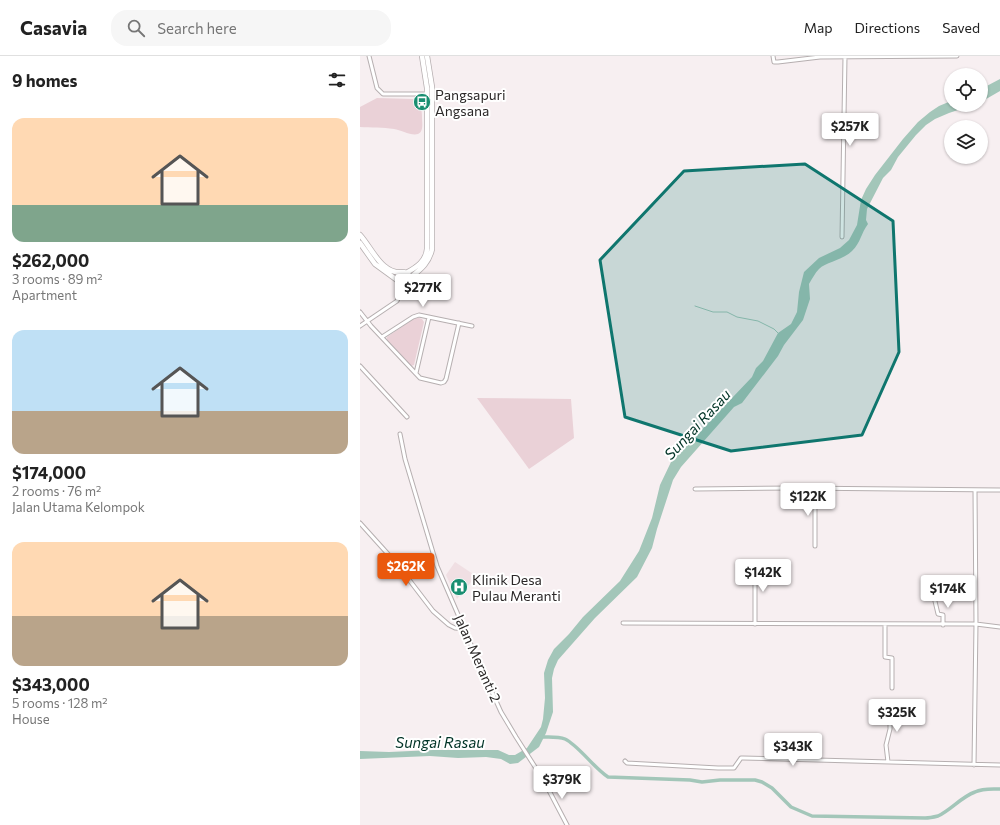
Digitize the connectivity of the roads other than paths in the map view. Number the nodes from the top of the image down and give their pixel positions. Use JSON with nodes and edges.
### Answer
{"nodes":[{"id":1,"x":369,"y":56,"type":"edge"},
{"id":2,"x":422,"y":56,"type":"edge"},
{"id":3,"x":427,"y":56,"type":"edge"},
{"id":4,"x":773,"y":56,"type":"edge"},
{"id":5,"x":957,"y":56,"type":"edge"},
{"id":6,"x":844,"y":57,"type":"edge"},
{"id":7,"x":427,"y":94,"type":"junction"},
{"id":8,"x":360,"y":235,"type":"edge"},
{"id":9,"x":842,"y":237,"type":"dead end"},
{"id":10,"x":360,"y":242,"type":"edge"},
{"id":11,"x":403,"y":273,"type":"junction"},
{"id":12,"x":410,"y":278,"type":"junction"},
{"id":13,"x":398,"y":280,"type":"junction"},
{"id":14,"x":403,"y":285,"type":"junction"},
{"id":15,"x":360,"y":312,"type":"edge"},
{"id":16,"x":429,"y":317,"type":"junction"},
{"id":17,"x":367,"y":322,"type":"junction"},
{"id":18,"x":459,"y":323,"type":"junction"},
{"id":19,"x":360,"y":326,"type":"edge"},
{"id":20,"x":472,"y":326,"type":"dead end"},
{"id":21,"x":382,"y":338,"type":"junction"},
{"id":22,"x":360,"y":366,"type":"edge"},
{"id":23,"x":416,"y":373,"type":"junction"},
{"id":24,"x":406,"y":417,"type":"dead end"},
{"id":25,"x":400,"y":434,"type":"dead end"},
{"id":26,"x":815,"y":488,"type":"junction"},
{"id":27,"x":695,"y":489,"type":"dead end"},
{"id":28,"x":975,"y":490,"type":"junction"},
{"id":29,"x":1000,"y":490,"type":"edge"},
{"id":30,"x":360,"y":523,"type":"edge"},
{"id":31,"x":815,"y":546,"type":"dead end"},
{"id":32,"x":755,"y":563,"type":"dead end"},
{"id":33,"x":934,"y":597,"type":"dead end"},
{"id":34,"x":623,"y":623,"type":"dead end"},
{"id":35,"x":755,"y":624,"type":"junction"},
{"id":36,"x":885,"y":624,"type":"junction"},
{"id":37,"x":976,"y":624,"type":"junction"},
{"id":38,"x":943,"y":625,"type":"junction"},
{"id":39,"x":1000,"y":627,"type":"edge"},
{"id":40,"x":464,"y":629,"type":"junction"},
{"id":41,"x":892,"y":688,"type":"dead end"},
{"id":42,"x":890,"y":704,"type":"dead end"},
{"id":43,"x":625,"y":761,"type":"dead end"},
{"id":44,"x":888,"y":762,"type":"junction"},
{"id":45,"x":974,"y":765,"type":"junction"},
{"id":46,"x":1000,"y":765,"type":"edge"},
{"id":47,"x":567,"y":825,"type":"edge"}],
"edges":[{"from":1,"to":7,"type":"street"},
{"from":2,"to":7,"type":"main road"},
{"from":3,"to":12,"type":"main road"},
{"from":4,"to":6,"type":"street"},
{"from":5,"to":6,"type":"street"},
{"from":6,"to":9,"type":"street"},
{"from":7,"to":11,"type":"main road"},
{"from":8,"to":11,"type":"main road"},
{"from":10,"to":13,"type":"main road"},
{"from":11,"to":12,"type":"main road"},
{"from":11,"to":13,"type":"main road"},
{"from":12,"to":14,"type":"main road"},
{"from":13,"to":14,"type":"main road"},
{"from":14,"to":17,"type":"street"},
{"from":15,"to":17,"type":"street"},
{"from":16,"to":18,"type":"street"},
{"from":16,"to":21,"type":"street"},
{"from":16,"to":23,"type":"street"},
{"from":17,"to":19,"type":"street"},
{"from":17,"to":21,"type":"street"},
{"from":18,"to":20,"type":"street"},
{"from":18,"to":23,"type":"street"},
{"from":21,"to":23,"type":"street"},
{"from":22,"to":24,"type":"street"},
{"from":25,"to":40,"type":"street","name":"Jalan Meranti 2"},
{"from":26,"to":27,"type":"street"},
{"from":26,"to":28,"type":"street"},
{"from":26,"to":31,"type":"street"},
{"from":28,"to":29,"type":"street"},
{"from":28,"to":37,"type":"street"},
{"from":30,"to":40,"type":"street"},
{"from":32,"to":35,"type":"street"},
{"from":33,"to":38,"type":"street"},
{"from":34,"to":35,"type":"street"},
{"from":35,"to":36,"type":"street"},
{"from":36,"to":38,"type":"street"},
{"from":36,"to":41,"type":"street"},
{"from":37,"to":38,"type":"street"},
{"from":37,"to":39,"type":"street"},
{"from":37,"to":45,"type":"street"},
{"from":40,"to":47,"type":"street","name":"Jalan Meranti 2"},
{"from":42,"to":44,"type":"street"},
{"from":43,"to":44,"type":"street"},
{"from":44,"to":45,"type":"street"},
{"from":45,"to":46,"type":"street"}]}
